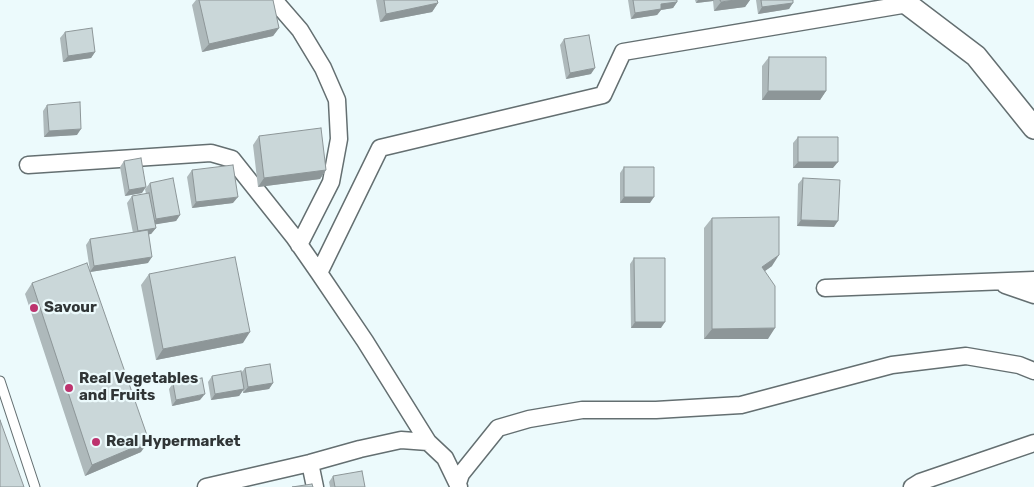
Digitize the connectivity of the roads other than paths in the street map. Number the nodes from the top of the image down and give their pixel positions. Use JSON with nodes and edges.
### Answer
{"nodes":[{"id":1,"x":274,"y":0,"type":"edge"},
{"id":2,"x":905,"y":2,"type":"edge"},
{"id":3,"x":1034,"y":128,"type":"edge"},
{"id":4,"x":28,"y":165,"type":"dead end"},
{"id":5,"x":299,"y":245,"type":"junction"},
{"id":6,"x":319,"y":273,"type":"junction"},
{"id":7,"x":1034,"y":280,"type":"edge"},
{"id":8,"x":996,"y":282,"type":"junction"},
{"id":9,"x":826,"y":288,"type":"dead end"},
{"id":10,"x":1034,"y":295,"type":"edge"},
{"id":11,"x":1034,"y":371,"type":"edge"},
{"id":12,"x":0,"y":381,"type":"edge"},
{"id":13,"x":428,"y":442,"type":"junction"},
{"id":14,"x":1034,"y":443,"type":"edge"},
{"id":15,"x":310,"y":463,"type":"junction"},
{"id":16,"x":459,"y":485,"type":"edge"},
{"id":17,"x":35,"y":487,"type":"edge"},
{"id":18,"x":206,"y":487,"type":"edge"},
{"id":19,"x":315,"y":487,"type":"edge"},
{"id":20,"x":912,"y":487,"type":"edge"}],
"edges":[{"from":1,"to":5,"type":"street"},
{"from":2,"to":3,"type":"street"},
{"from":2,"to":6,"type":"street"},
{"from":4,"to":5,"type":"street"},
{"from":5,"to":6,"type":"street"},
{"from":6,"to":13,"type":"street"},
{"from":7,"to":8,"type":"street"},
{"from":8,"to":9,"type":"street"},
{"from":8,"to":10,"type":"street"},
{"from":11,"to":16,"type":"street"},
{"from":12,"to":17,"type":"lane"},
{"from":13,"to":15,"type":"street"},
{"from":13,"to":16,"type":"street"},
{"from":14,"to":20,"type":"street"},
{"from":15,"to":18,"type":"street"},
{"from":15,"to":19,"type":"street"}]}
